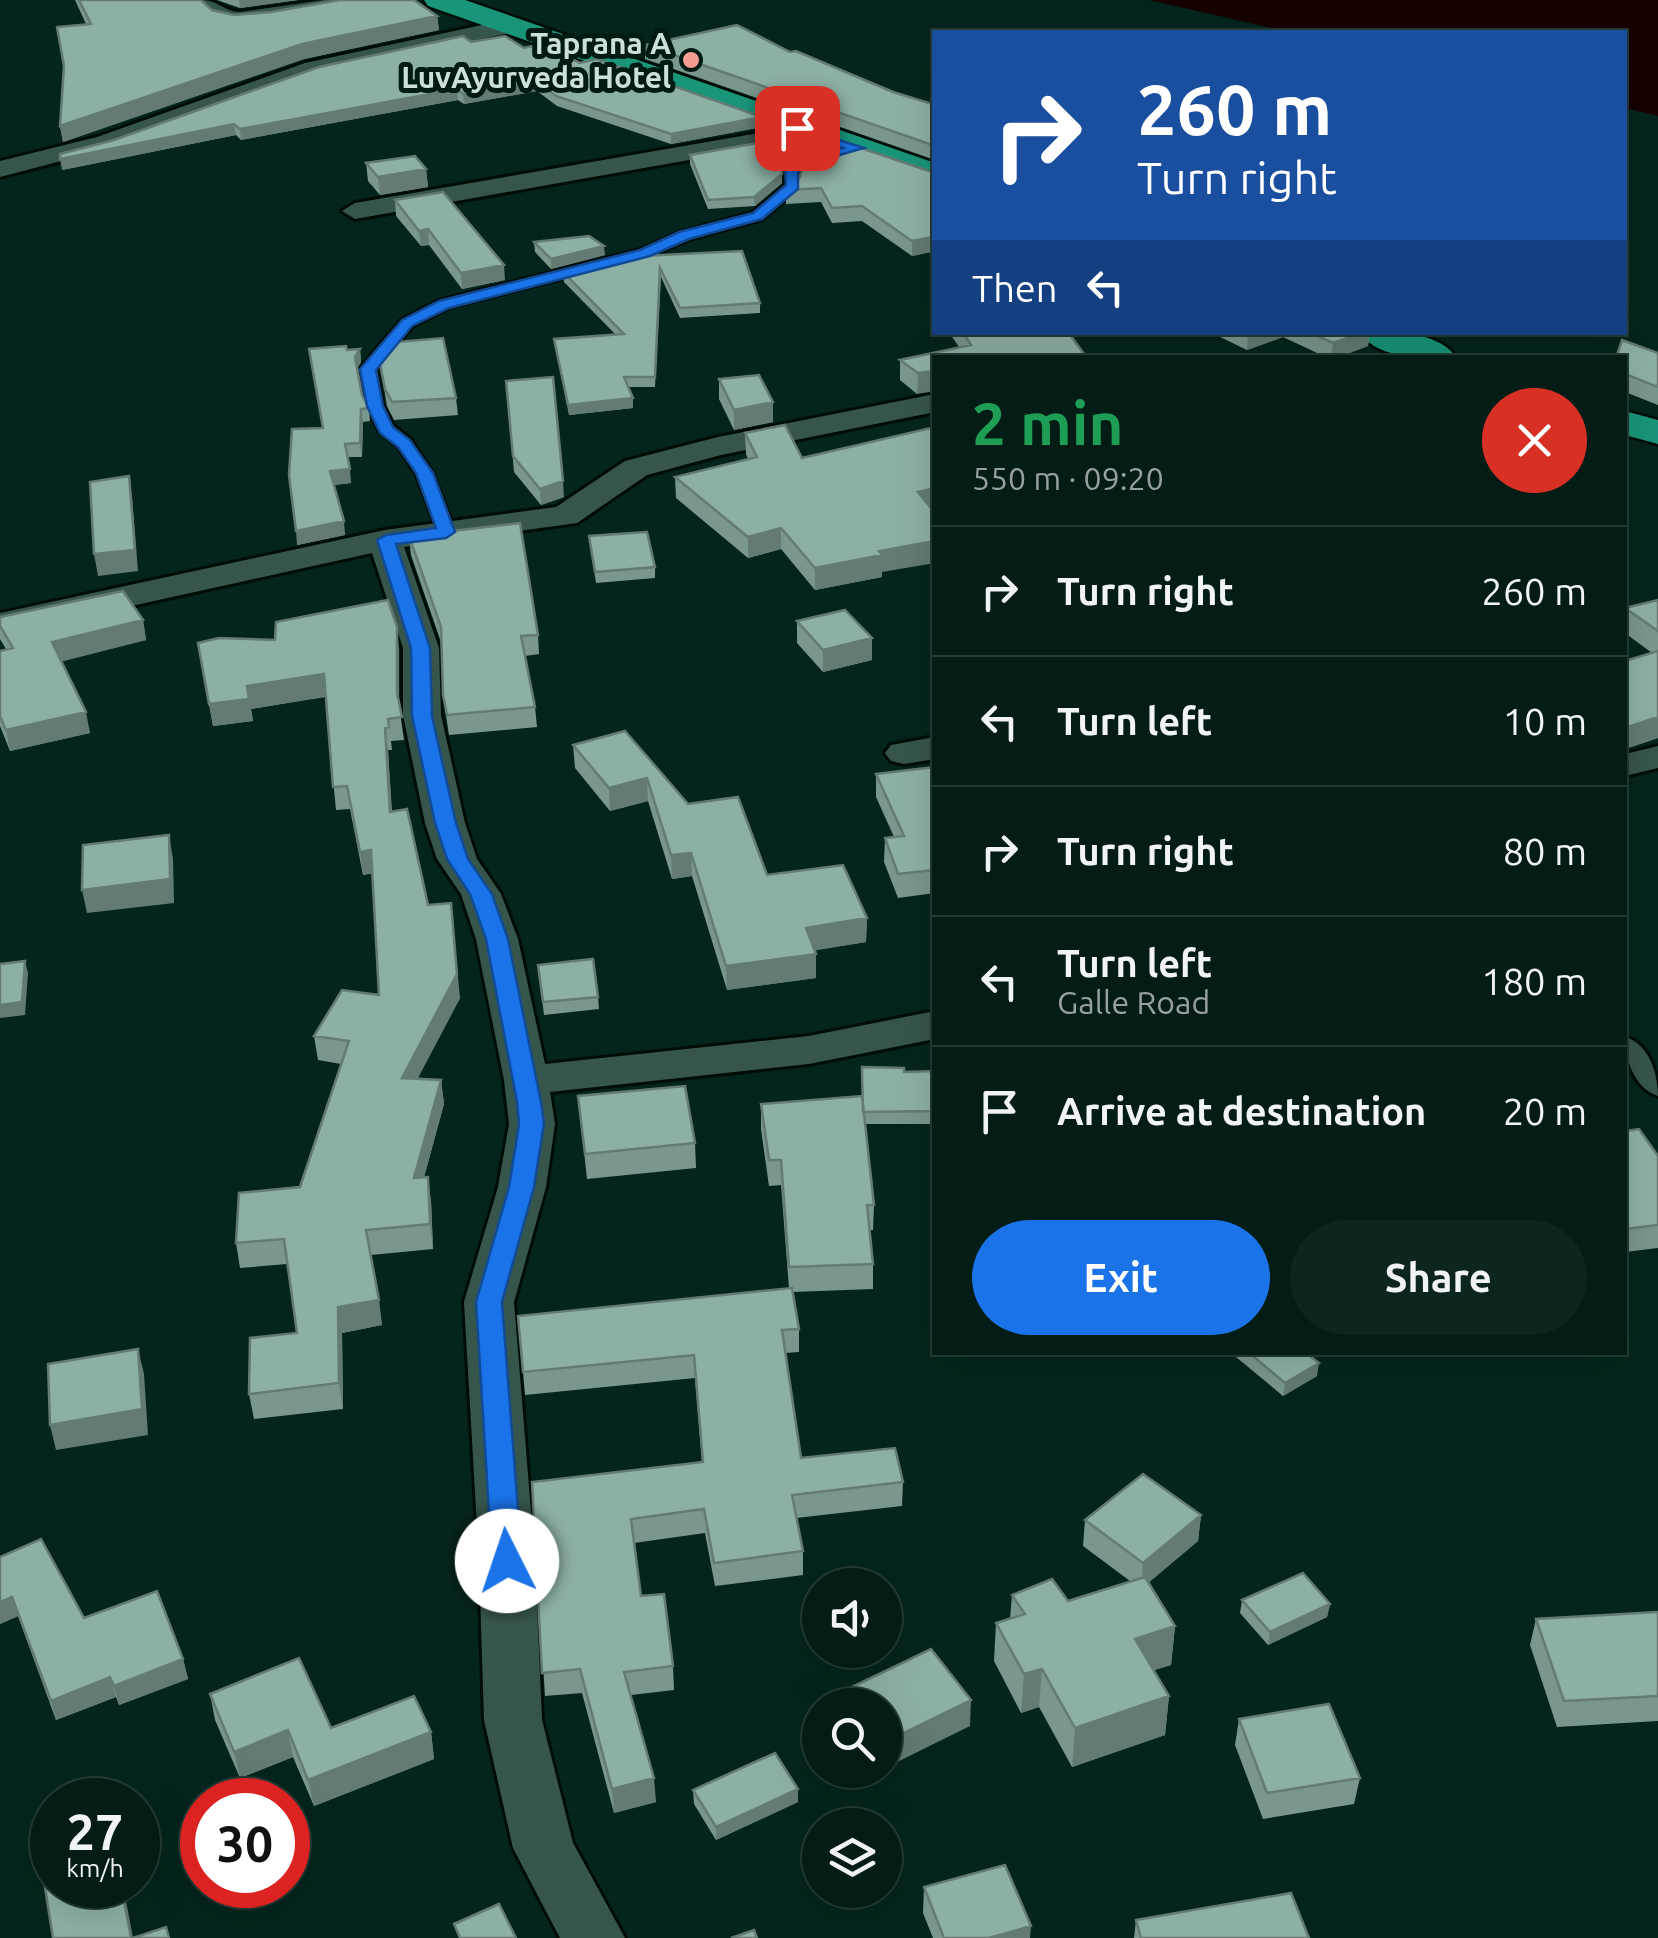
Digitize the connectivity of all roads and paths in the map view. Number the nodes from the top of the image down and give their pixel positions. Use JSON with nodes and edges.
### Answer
{"nodes":[{"id":1,"x":368,"y":0,"type":"edge"},
{"id":2,"x":438,"y":0,"type":"edge"},
{"id":3,"x":208,"y":5,"type":"edge"},
{"id":4,"x":510,"y":26,"type":"junction"},
{"id":5,"x":797,"y":128,"type":"junction"},
{"id":6,"x":857,"y":148,"type":"junction"},
{"id":7,"x":0,"y":169,"type":"edge"},
{"id":8,"x":932,"y":173,"type":"edge"},
{"id":9,"x":354,"y":211,"type":"dead end"},
{"id":10,"x":1383,"y":335,"type":"edge"},
{"id":11,"x":1431,"y":355,"type":"edge"},
{"id":12,"x":932,"y":403,"type":"edge"},
{"id":13,"x":1627,"y":424,"type":"edge"},
{"id":14,"x":1658,"y":432,"type":"edge"},
{"id":15,"x":446,"y":532,"type":"junction"},
{"id":16,"x":386,"y":540,"type":"junction"},
{"id":17,"x":0,"y":624,"type":"edge"},
{"id":18,"x":1658,"y":757,"type":"edge"},
{"id":19,"x":1627,"y":765,"type":"edge"},
{"id":20,"x":932,"y":1025,"type":"edge"},
{"id":21,"x":1627,"y":1047,"type":"edge"},
{"id":22,"x":526,"y":1080,"type":"junction"},
{"id":23,"x":1658,"y":1088,"type":"edge"},
{"id":24,"x":594,"y":1938,"type":"edge"}],
"edges":[{"from":1,"to":3,"type":"street"},
{"from":2,"to":4,"type":"highway"},
{"from":4,"to":5,"type":"highway"},
{"from":4,"to":7,"type":"street"},
{"from":5,"to":6,"type":"highway"},
{"from":5,"to":9,"type":"street"},
{"from":6,"to":8,"type":"highway"},
{"from":6,"to":15,"type":"lane"},
{"from":10,"to":11,"type":"highway"},
{"from":12,"to":15,"type":"street"},
{"from":13,"to":14,"type":"highway"},
{"from":15,"to":16,"type":"street"},
{"from":16,"to":17,"type":"street"},
{"from":16,"to":22,"type":"street"},
{"from":18,"to":19,"type":"street"},
{"from":20,"to":22,"type":"street"},
{"from":21,"to":23,"type":"lane"},
{"from":22,"to":24,"type":"street"}]}
